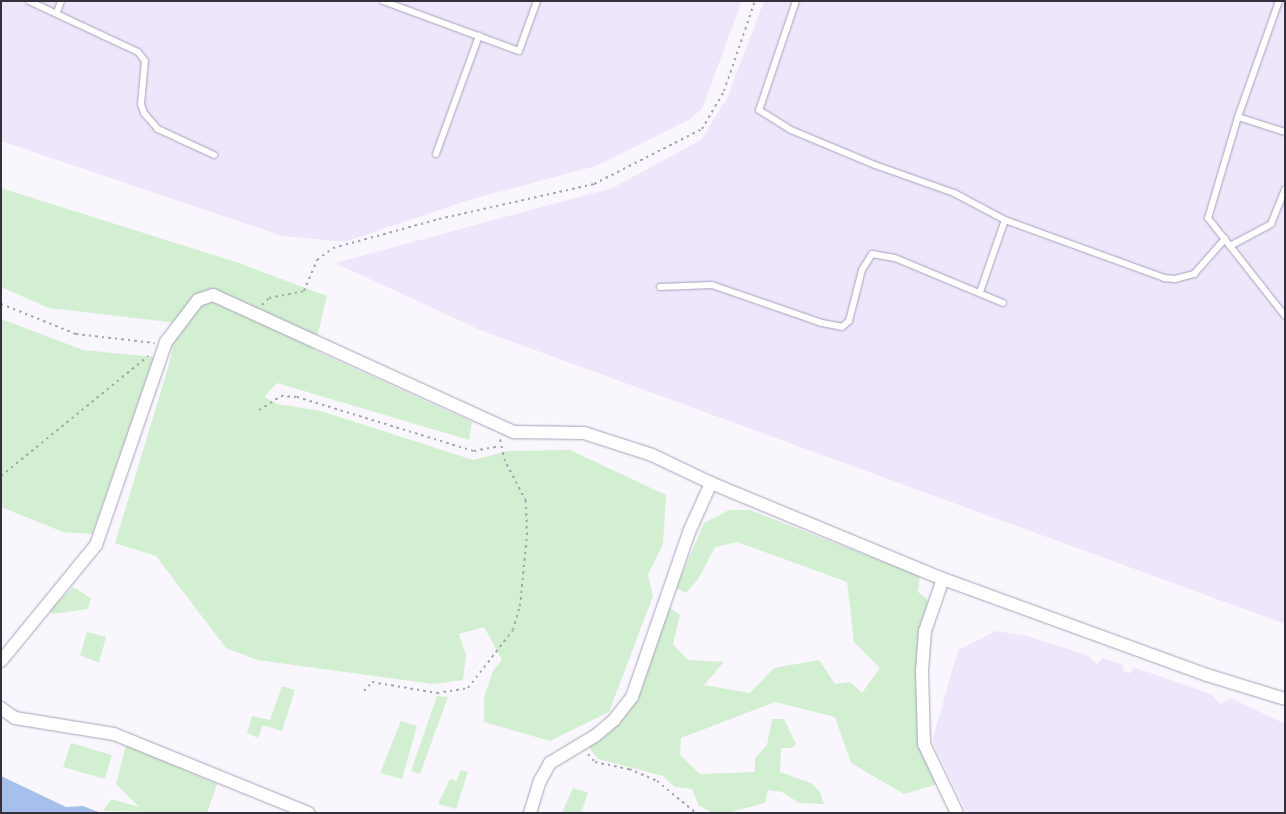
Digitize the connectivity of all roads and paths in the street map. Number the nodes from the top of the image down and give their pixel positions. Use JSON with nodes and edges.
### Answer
{"nodes":[{"id":1,"x":29,"y":1,"type":"edge"},
{"id":2,"x":61,"y":1,"type":"edge"},
{"id":3,"x":383,"y":1,"type":"edge"},
{"id":4,"x":537,"y":1,"type":"edge"},
{"id":5,"x":755,"y":1,"type":"edge"},
{"id":6,"x":796,"y":1,"type":"edge"},
{"id":7,"x":1280,"y":1,"type":"edge"},
{"id":8,"x":58,"y":12,"type":"junction"},
{"id":9,"x":479,"y":36,"type":"junction"},
{"id":10,"x":1238,"y":117,"type":"junction"},
{"id":11,"x":1285,"y":132,"type":"edge"},
{"id":12,"x":436,"y":154,"type":"dead end"},
{"id":13,"x":214,"y":155,"type":"dead end"},
{"id":14,"x":1285,"y":190,"type":"edge"},
{"id":15,"x":1005,"y":220,"type":"junction"},
{"id":16,"x":1225,"y":239,"type":"junction"},
{"id":17,"x":1230,"y":246,"type":"junction"},
{"id":18,"x":660,"y":287,"type":"dead end"},
{"id":19,"x":980,"y":292,"type":"junction"},
{"id":20,"x":1004,"y":303,"type":"dead end"},
{"id":21,"x":1,"y":304,"type":"edge"},
{"id":22,"x":251,"y":315,"type":"junction"},
{"id":23,"x":1285,"y":316,"type":"edge"},
{"id":24,"x":166,"y":342,"type":"junction"},
{"id":25,"x":151,"y":354,"type":"dead end"},
{"id":26,"x":259,"y":410,"type":"dead end"},
{"id":27,"x":502,"y":427,"type":"junction"},
{"id":28,"x":499,"y":446,"type":"junction"},
{"id":29,"x":1,"y":476,"type":"edge"},
{"id":30,"x":711,"y":483,"type":"junction"},
{"id":31,"x":943,"y":579,"type":"junction"},
{"id":32,"x":1,"y":661,"type":"edge"},
{"id":33,"x":364,"y":691,"type":"dead end"},
{"id":34,"x":1285,"y":699,"type":"edge"},
{"id":35,"x":1,"y":708,"type":"edge"},
{"id":36,"x":579,"y":745,"type":"junction"},
{"id":37,"x":309,"y":813,"type":"edge"},
{"id":38,"x":530,"y":813,"type":"edge"},
{"id":39,"x":696,"y":813,"type":"edge"},
{"id":40,"x":957,"y":813,"type":"edge"}],
"edges":[{"from":1,"to":8,"type":"lane"},
{"from":2,"to":8,"type":"lane"},
{"from":3,"to":9,"type":"lane"},
{"from":4,"to":9,"type":"lane"},
{"from":5,"to":22,"type":"path"},
{"from":6,"to":15,"type":"lane"},
{"from":7,"to":10,"type":"lane"},
{"from":8,"to":13,"type":"lane"},
{"from":9,"to":12,"type":"lane"},
{"from":10,"to":11,"type":"lane"},
{"from":10,"to":16,"type":"lane"},
{"from":14,"to":17,"type":"lane"},
{"from":15,"to":16,"type":"lane"},
{"from":15,"to":19,"type":"lane"},
{"from":16,"to":17,"type":"lane"},
{"from":17,"to":23,"type":"lane"},
{"from":18,"to":19,"type":"lane"},
{"from":19,"to":20,"type":"lane"},
{"from":21,"to":24,"type":"path"},
{"from":22,"to":24,"type":"street"},
{"from":22,"to":27,"type":"street"},
{"from":24,"to":32,"type":"street"},
{"from":25,"to":29,"type":"path"},
{"from":26,"to":28,"type":"path"},
{"from":27,"to":28,"type":"path"},
{"from":27,"to":30,"type":"street"},
{"from":28,"to":33,"type":"path"},
{"from":30,"to":31,"type":"street"},
{"from":30,"to":36,"type":"street"},
{"from":31,"to":34,"type":"street"},
{"from":31,"to":40,"type":"street"},
{"from":35,"to":37,"type":"street"},
{"from":36,"to":38,"type":"street"},
{"from":36,"to":39,"type":"path"}]}
